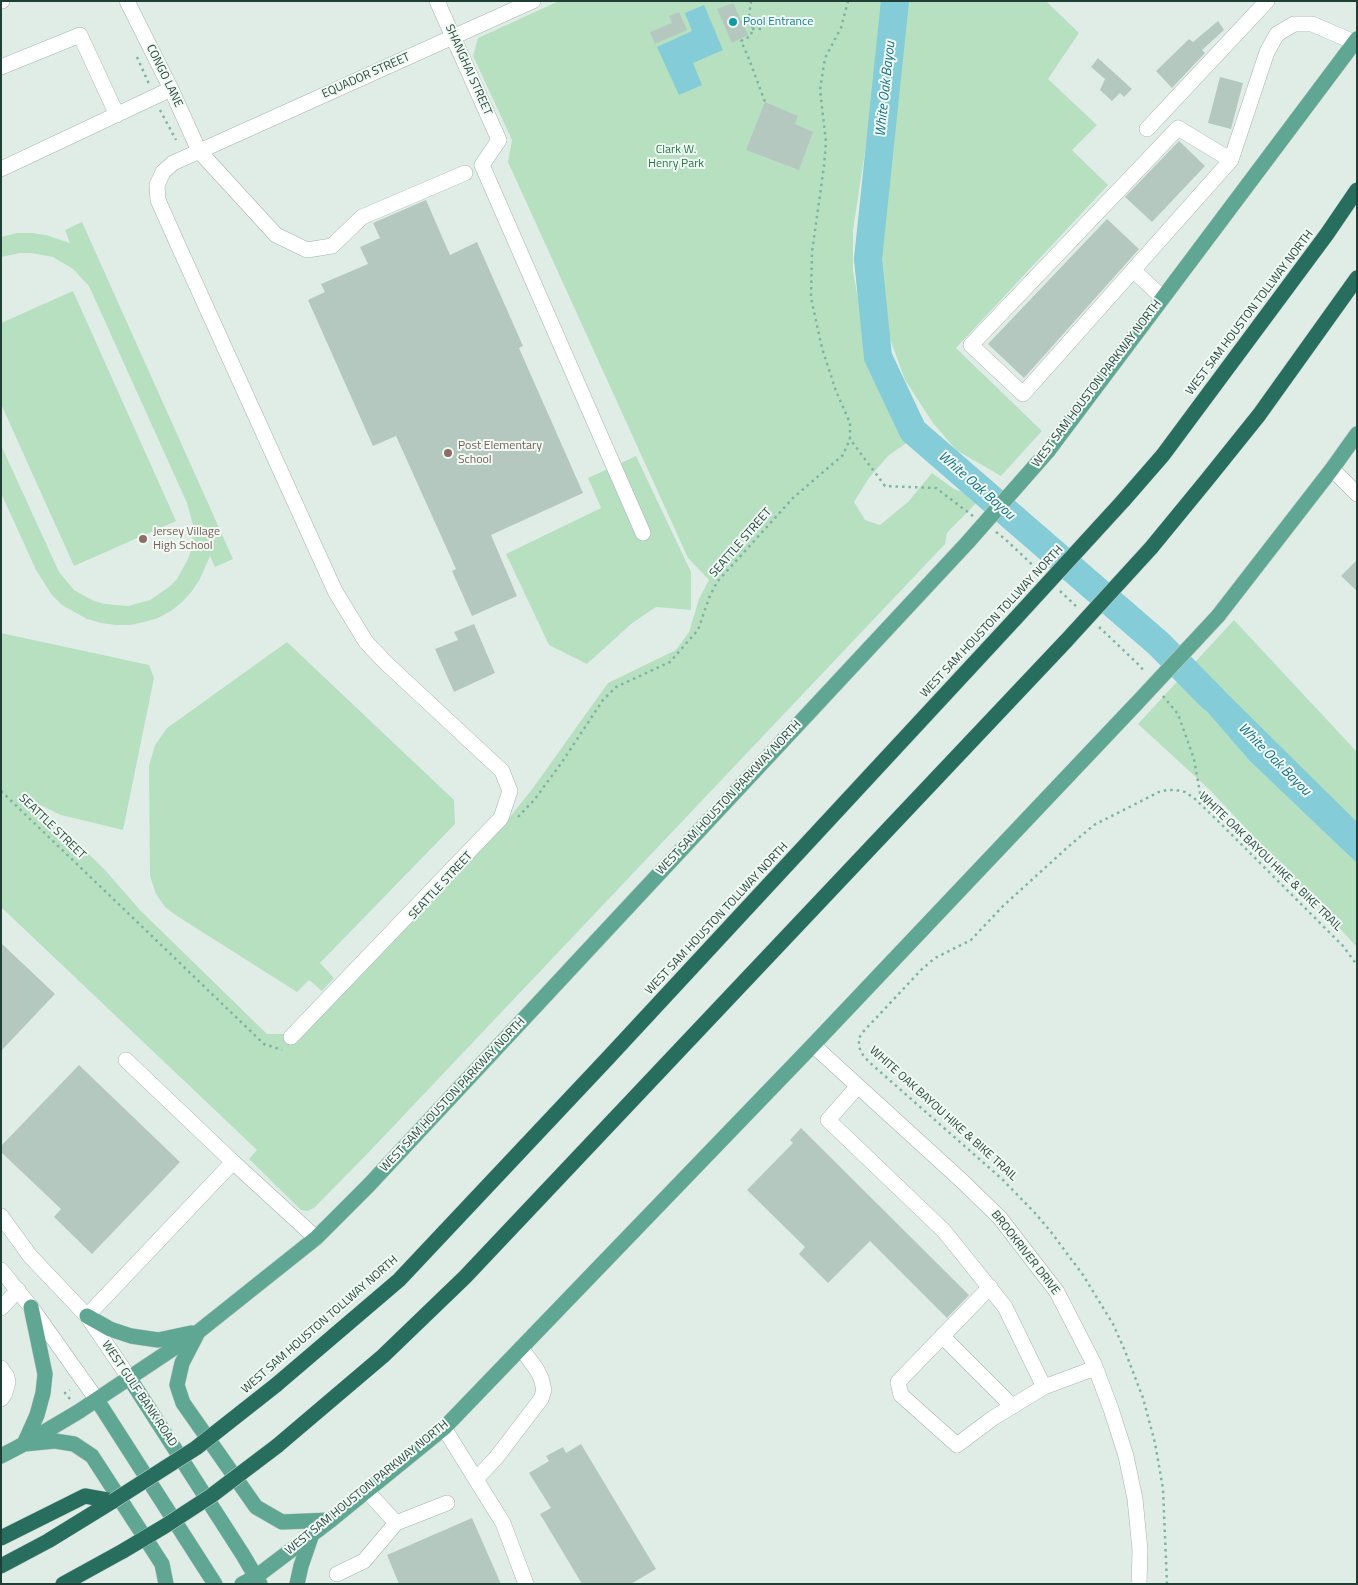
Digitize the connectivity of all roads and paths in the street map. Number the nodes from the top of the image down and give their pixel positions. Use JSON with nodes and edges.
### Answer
{"nodes":[{"id":1,"x":127,"y":1,"type":"edge"},
{"id":2,"x":437,"y":1,"type":"edge"},
{"id":3,"x":533,"y":1,"type":"edge"},
{"id":4,"x":751,"y":1,"type":"edge"},
{"id":5,"x":848,"y":1,"type":"edge"},
{"id":6,"x":1268,"y":1,"type":"edge"},
{"id":7,"x":762,"y":28,"type":"dead end"},
{"id":8,"x":752,"y":29,"type":"junction"},
{"id":9,"x":453,"y":37,"type":"junction"},
{"id":10,"x":1356,"y":41,"type":"edge"},
{"id":11,"x":135,"y":54,"type":"dead end"},
{"id":12,"x":1,"y":67,"type":"edge"},
{"id":13,"x":171,"y":89,"type":"junction"},
{"id":14,"x":155,"y":97,"type":"junction"},
{"id":15,"x":765,"y":102,"type":"dead end"},
{"id":16,"x":117,"y":115,"type":"junction"},
{"id":17,"x":1147,"y":129,"type":"dead end"},
{"id":18,"x":193,"y":154,"type":"junction"},
{"id":19,"x":1231,"y":160,"type":"junction"},
{"id":20,"x":1,"y":169,"type":"edge"},
{"id":21,"x":465,"y":173,"type":"dead end"},
{"id":22,"x":1357,"y":190,"type":"edge"},
{"id":23,"x":1133,"y":270,"type":"junction"},
{"id":24,"x":1357,"y":278,"type":"edge"},
{"id":25,"x":1163,"y":298,"type":"junction"},
{"id":26,"x":1357,"y":434,"type":"edge"},
{"id":27,"x":1332,"y":469,"type":"junction"},
{"id":28,"x":1357,"y":494,"type":"edge"},
{"id":29,"x":643,"y":533,"type":"dead end"},
{"id":30,"x":1,"y":791,"type":"edge"},
{"id":31,"x":515,"y":820,"type":"dead end"},
{"id":32,"x":1357,"y":964,"type":"edge"},
{"id":33,"x":288,"y":1044,"type":"joint"},
{"id":34,"x":813,"y":1045,"type":"junction"},
{"id":35,"x":126,"y":1060,"type":"dead end"},
{"id":36,"x":858,"y":1086,"type":"junction"},
{"id":37,"x":233,"y":1162,"type":"junction"},
{"id":38,"x":1,"y":1216,"type":"edge"},
{"id":39,"x":316,"y":1238,"type":"junction"},
{"id":40,"x":1,"y":1270,"type":"edge"},
{"id":41,"x":990,"y":1288,"type":"junction"},
{"id":42,"x":18,"y":1290,"type":"junction"},
{"id":43,"x":31,"y":1307,"type":"junction"},
{"id":44,"x":1,"y":1308,"type":"edge"},
{"id":45,"x":87,"y":1316,"type":"junction"},
{"id":46,"x":198,"y":1332,"type":"junction"},
{"id":47,"x":942,"y":1336,"type":"junction"},
{"id":48,"x":522,"y":1348,"type":"junction"},
{"id":49,"x":1,"y":1368,"type":"edge"},
{"id":50,"x":1096,"y":1368,"type":"junction"},
{"id":51,"x":130,"y":1379,"type":"junction"},
{"id":52,"x":1044,"y":1387,"type":"junction"},
{"id":53,"x":70,"y":1390,"type":"dead end"},
{"id":54,"x":65,"y":1392,"type":"junction"},
{"id":55,"x":56,"y":1393,"type":"dead end"},
{"id":56,"x":1,"y":1399,"type":"edge"},
{"id":57,"x":70,"y":1400,"type":"dead end"},
{"id":58,"x":98,"y":1400,"type":"junction"},
{"id":59,"x":1012,"y":1406,"type":"junction"},
{"id":60,"x":444,"y":1428,"type":"junction"},
{"id":61,"x":24,"y":1444,"type":"junction"},
{"id":62,"x":1,"y":1456,"type":"edge"},
{"id":63,"x":476,"y":1479,"type":"junction"},
{"id":64,"x":367,"y":1491,"type":"junction"},
{"id":65,"x":113,"y":1501,"type":"junction"},
{"id":66,"x":447,"y":1503,"type":"dead end"},
{"id":67,"x":331,"y":1520,"type":"junction"},
{"id":68,"x":396,"y":1523,"type":"junction"},
{"id":69,"x":312,"y":1534,"type":"junction"},
{"id":70,"x":1,"y":1538,"type":"edge"},
{"id":71,"x":1,"y":1566,"type":"edge"},
{"id":72,"x":337,"y":1574,"type":"dead end"},
{"id":73,"x":258,"y":1580,"type":"edge"},
{"id":74,"x":69,"y":1582,"type":"edge"},
{"id":75,"x":166,"y":1584,"type":"edge"},
{"id":76,"x":215,"y":1584,"type":"edge"},
{"id":77,"x":242,"y":1584,"type":"edge"},
{"id":78,"x":297,"y":1584,"type":"edge"},
{"id":79,"x":526,"y":1584,"type":"edge"},
{"id":80,"x":1140,"y":1584,"type":"edge"},
{"id":81,"x":1167,"y":1584,"type":"edge"}],
"edges":[{"from":1,"to":13,"type":"street","name":"CONGO LANE"},
{"from":2,"to":9,"type":"street","name":"SHANGHAI STREET"},
{"from":3,"to":9,"type":"street","name":"EQUADOR STREET"},
{"from":4,"to":8,"type":"path"},
{"from":5,"to":31,"type":"path","name":"SEATTLE STREET"},
{"from":6,"to":17,"type":"street"},
{"from":7,"to":8,"type":"path"},
{"from":8,"to":15,"type":"path"},
{"from":9,"to":18,"type":"street","name":"EQUADOR STREET"},
{"from":9,"to":29,"type":"street","name":"SHANGHAI STREET"},
{"from":10,"to":19,"type":"street"},
{"from":10,"to":25,"type":"main road","name":"WEST SAM HOUSTON PARKWAY NORTH"},
{"from":11,"to":14,"type":"path"},
{"from":12,"to":16,"type":"street"},
{"from":13,"to":14,"type":"street"},
{"from":13,"to":18,"type":"street","name":"CONGO LANE"},
{"from":14,"to":16,"type":"street"},
{"from":14,"to":18,"type":"path"},
{"from":16,"to":20,"type":"street"},
{"from":18,"to":21,"type":"street","name":"CONGO LANE"},
{"from":18,"to":33,"type":"street","name":"EQUADOR STREET"},
{"from":19,"to":23,"type":"street"},
{"from":19,"to":23,"type":"street"},
{"from":22,"to":65,"type":"highway","name":"WEST SAM HOUSTON TOLLWAY NORTH","bridge":true},
{"from":23,"to":25,"type":"street"},
{"from":24,"to":74,"type":"highway","bridge":true},
{"from":25,"to":39,"type":"main road","name":"WEST SAM HOUSTON PARKWAY NORTH","bridge":true},
{"from":26,"to":27,"type":"main road","name":"WEST SAM HOUSTON PARKWAY NORTH"},
{"from":27,"to":28,"type":"street"},
{"from":27,"to":34,"type":"main road","name":"WEST SAM HOUSTON PARKWAY NORTH","bridge":true},
{"from":30,"to":33,"type":"path","name":"SEATTLE STREET"},
{"from":32,"to":81,"type":"path","name":"WHITE OAK BAYOU HIKE & BIKE TRAIL"},
{"from":34,"to":36,"type":"street","name":"BROOKRIVER DRIVE"},
{"from":34,"to":48,"type":"main road","name":"WEST SAM HOUSTON PARKWAY NORTH"},
{"from":35,"to":37,"type":"street"},
{"from":36,"to":41,"type":"street"},
{"from":36,"to":50,"type":"street","name":"BROOKRIVER DRIVE"},
{"from":37,"to":39,"type":"street"},
{"from":37,"to":45,"type":"street"},
{"from":38,"to":45,"type":"street","name":"WEST GULF BANK ROAD"},
{"from":39,"to":46,"type":"main road","name":"WEST SAM HOUSTON PARKWAY NORTH"},
{"from":40,"to":42,"type":"street"},
{"from":41,"to":47,"type":"street"},
{"from":41,"to":52,"type":"street"},
{"from":42,"to":43,"type":"street"},
{"from":42,"to":44,"type":"street"},
{"from":43,"to":58,"type":"street"},
{"from":43,"to":61,"type":"main road"},
{"from":45,"to":46,"type":"main road"},
{"from":45,"to":51,"type":"street","name":"WEST GULF BANK ROAD"},
{"from":46,"to":51,"type":"main road","name":"WEST SAM HOUSTON PARKWAY NORTH"},
{"from":46,"to":67,"type":"main road"},
{"from":47,"to":59,"type":"street"},
{"from":47,"to":59,"type":"street"},
{"from":48,"to":60,"type":"main road","name":"WEST SAM HOUSTON PARKWAY NORTH"},
{"from":48,"to":63,"type":"street"},
{"from":49,"to":56,"type":"street"},
{"from":50,"to":52,"type":"street"},
{"from":50,"to":80,"type":"street","name":"BROOKRIVER DRIVE"},
{"from":51,"to":58,"type":"main road","name":"WEST SAM HOUSTON PARKWAY NORTH"},
{"from":51,"to":73,"type":"main road","name":"WEST GULF BANK ROAD"},
{"from":52,"to":59,"type":"street"},
{"from":53,"to":54,"type":"path"},
{"from":54,"to":55,"type":"path"},
{"from":54,"to":57,"type":"path"},
{"from":58,"to":61,"type":"main road","name":"WEST SAM HOUSTON PARKWAY NORTH"},
{"from":58,"to":76,"type":"main road"},
{"from":60,"to":63,"type":"street"},
{"from":60,"to":64,"type":"main road","name":"WEST SAM HOUSTON PARKWAY NORTH"},
{"from":61,"to":62,"type":"main road","name":"WEST SAM HOUSTON PARKWAY NORTH"},
{"from":61,"to":75,"type":"main road"},
{"from":63,"to":79,"type":"street"},
{"from":64,"to":67,"type":"main road","name":"WEST SAM HOUSTON PARKWAY NORTH"},
{"from":64,"to":68,"type":"street"},
{"from":65,"to":70,"type":"highway"},
{"from":65,"to":71,"type":"highway","name":"WEST SAM HOUSTON TOLLWAY NORTH"},
{"from":66,"to":68,"type":"street"},
{"from":67,"to":69,"type":"main road","name":"WEST SAM HOUSTON PARKWAY NORTH"},
{"from":68,"to":72,"type":"street"},
{"from":69,"to":73,"type":"main road","name":"WEST SAM HOUSTON PARKWAY NORTH"},
{"from":69,"to":78,"type":"main road"},
{"from":73,"to":77,"type":"main road","name":"WEST SAM HOUSTON PARKWAY NORTH"}]}
